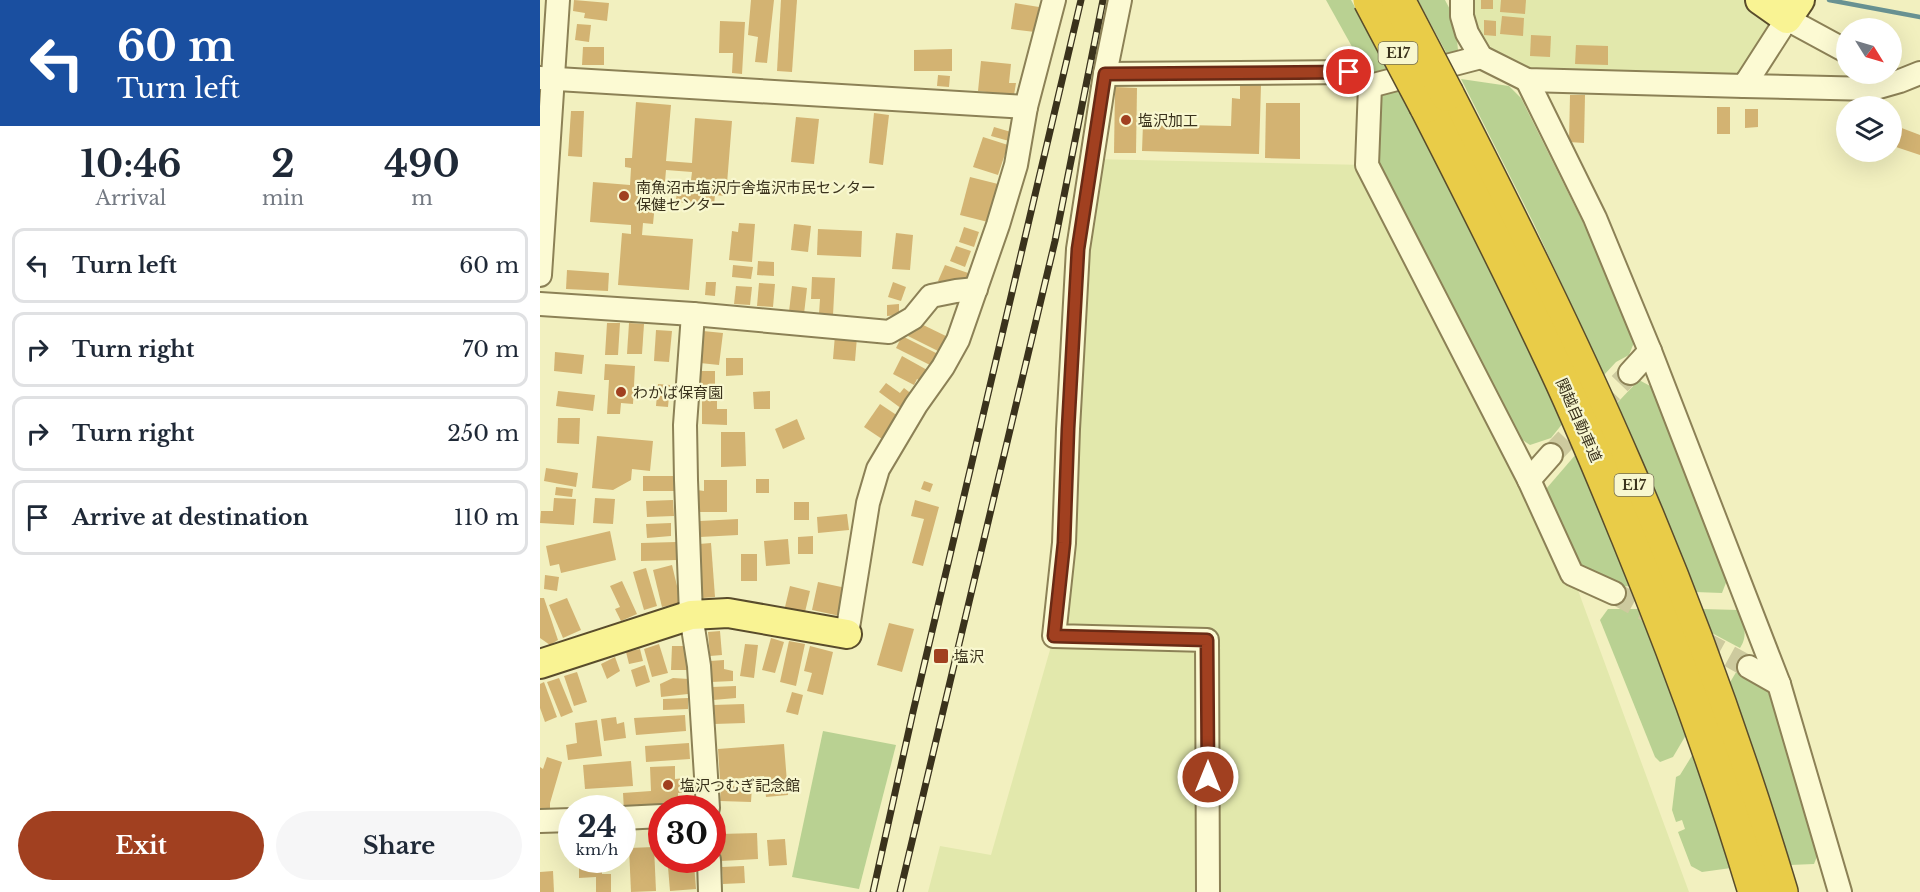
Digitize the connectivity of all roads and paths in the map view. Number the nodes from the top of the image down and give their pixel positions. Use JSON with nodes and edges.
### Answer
{"nodes":[{"id":1,"x":558,"y":0,"type":"edge"},
{"id":2,"x":1054,"y":0,"type":"edge"},
{"id":3,"x":1120,"y":0,"type":"edge"},
{"id":4,"x":1370,"y":0,"type":"edge"},
{"id":5,"x":1398,"y":0,"type":"edge"},
{"id":6,"x":1760,"y":0,"type":"edge"},
{"id":7,"x":1459,"y":5,"type":"edge"},
{"id":8,"x":1794,"y":9,"type":"edge"},
{"id":9,"x":1836,"y":43,"type":"edge"},
{"id":10,"x":1481,"y":57,"type":"junction"},
{"id":11,"x":1105,"y":74,"type":"junction"},
{"id":12,"x":1902,"y":76,"type":"edge"},
{"id":13,"x":546,"y":78,"type":"edge"},
{"id":14,"x":1527,"y":80,"type":"junction"},
{"id":15,"x":1884,"y":84,"type":"edge"},
{"id":16,"x":1744,"y":86,"type":"junction"},
{"id":17,"x":1370,"y":87,"type":"junction"},
{"id":18,"x":1920,"y":92,"type":"edge"},
{"id":19,"x":1437,"y":100,"type":"junction"},
{"id":20,"x":1026,"y":107,"type":"junction"},
{"id":21,"x":542,"y":206,"type":"edge"},
{"id":22,"x":540,"y":275,"type":"edge"},
{"id":23,"x":976,"y":289,"type":"junction"},
{"id":24,"x":540,"y":304,"type":"edge"},
{"id":25,"x":693,"y":314,"type":"junction"},
{"id":26,"x":1650,"y":351,"type":"junction"},
{"id":27,"x":1630,"y":373,"type":"tunnel mouth"},
{"id":28,"x":1551,"y":455,"type":"tunnel mouth"},
{"id":29,"x":1529,"y":480,"type":"junction"},
{"id":30,"x":1614,"y":592,"type":"tunnel mouth"},
{"id":31,"x":691,"y":615,"type":"junction"},
{"id":32,"x":847,"y":634,"type":"joint"},
{"id":33,"x":540,"y":664,"type":"edge"},
{"id":34,"x":1749,"y":667,"type":"tunnel mouth"},
{"id":35,"x":1779,"y":684,"type":"junction"},
{"id":36,"x":707,"y":795,"type":"edge"},
{"id":37,"x":558,"y":820,"type":"edge"},
{"id":38,"x":540,"y":821,"type":"edge"},
{"id":39,"x":709,"y":873,"type":"edge"},
{"id":40,"x":710,"y":892,"type":"edge"},
{"id":41,"x":1208,"y":892,"type":"edge"},
{"id":42,"x":1755,"y":892,"type":"edge"},
{"id":43,"x":1781,"y":892,"type":"edge"},
{"id":44,"x":1840,"y":892,"type":"edge"}],
"edges":[{"from":1,"to":13,"type":"street"},
{"from":2,"to":20,"type":"street"},
{"from":3,"to":11,"type":"street"},
{"from":4,"to":19,"type":"highway","name":"関越自動車道","number":"E17","bridge":true},
{"from":5,"to":19,"type":"highway","name":"関越自動車道","number":"E17","bridge":true},
{"from":6,"to":8,"type":"main road"},
{"from":7,"to":10,"type":"street"},
{"from":8,"to":9,"type":"street"},
{"from":8,"to":16,"type":"street"},
{"from":10,"to":14,"type":"street"},
{"from":10,"to":17,"type":"street"},
{"from":11,"to":17,"type":"street"},
{"from":11,"to":41,"type":"street"},
{"from":12,"to":18,"type":"street"},
{"from":13,"to":20,"type":"street"},
{"from":13,"to":21,"type":"street"},
{"from":14,"to":16,"type":"street"},
{"from":14,"to":26,"type":"street"},
{"from":15,"to":16,"type":"street"},
{"from":17,"to":29,"type":"street"},
{"from":19,"to":42,"type":"highway","name":"関越自動車道","number":"E17"},
{"from":19,"to":43,"type":"highway","name":"関越自動車道","number":"E17"},
{"from":20,"to":23,"type":"street"},
{"from":21,"to":22,"type":"street"},
{"from":23,"to":25,"type":"street"},
{"from":23,"to":32,"type":"street"},
{"from":24,"to":25,"type":"street"},
{"from":25,"to":31,"type":"street"},
{"from":26,"to":27,"type":"street"},
{"from":26,"to":35,"type":"street"},
{"from":28,"to":29,"type":"street"},
{"from":29,"to":30,"type":"street"},
{"from":31,"to":32,"type":"main road"},
{"from":31,"to":33,"type":"main road"},
{"from":31,"to":36,"type":"street"},
{"from":34,"to":35,"type":"street"},
{"from":35,"to":44,"type":"street"},
{"from":37,"to":38,"type":"street"},
{"from":39,"to":40,"type":"street"}]}
